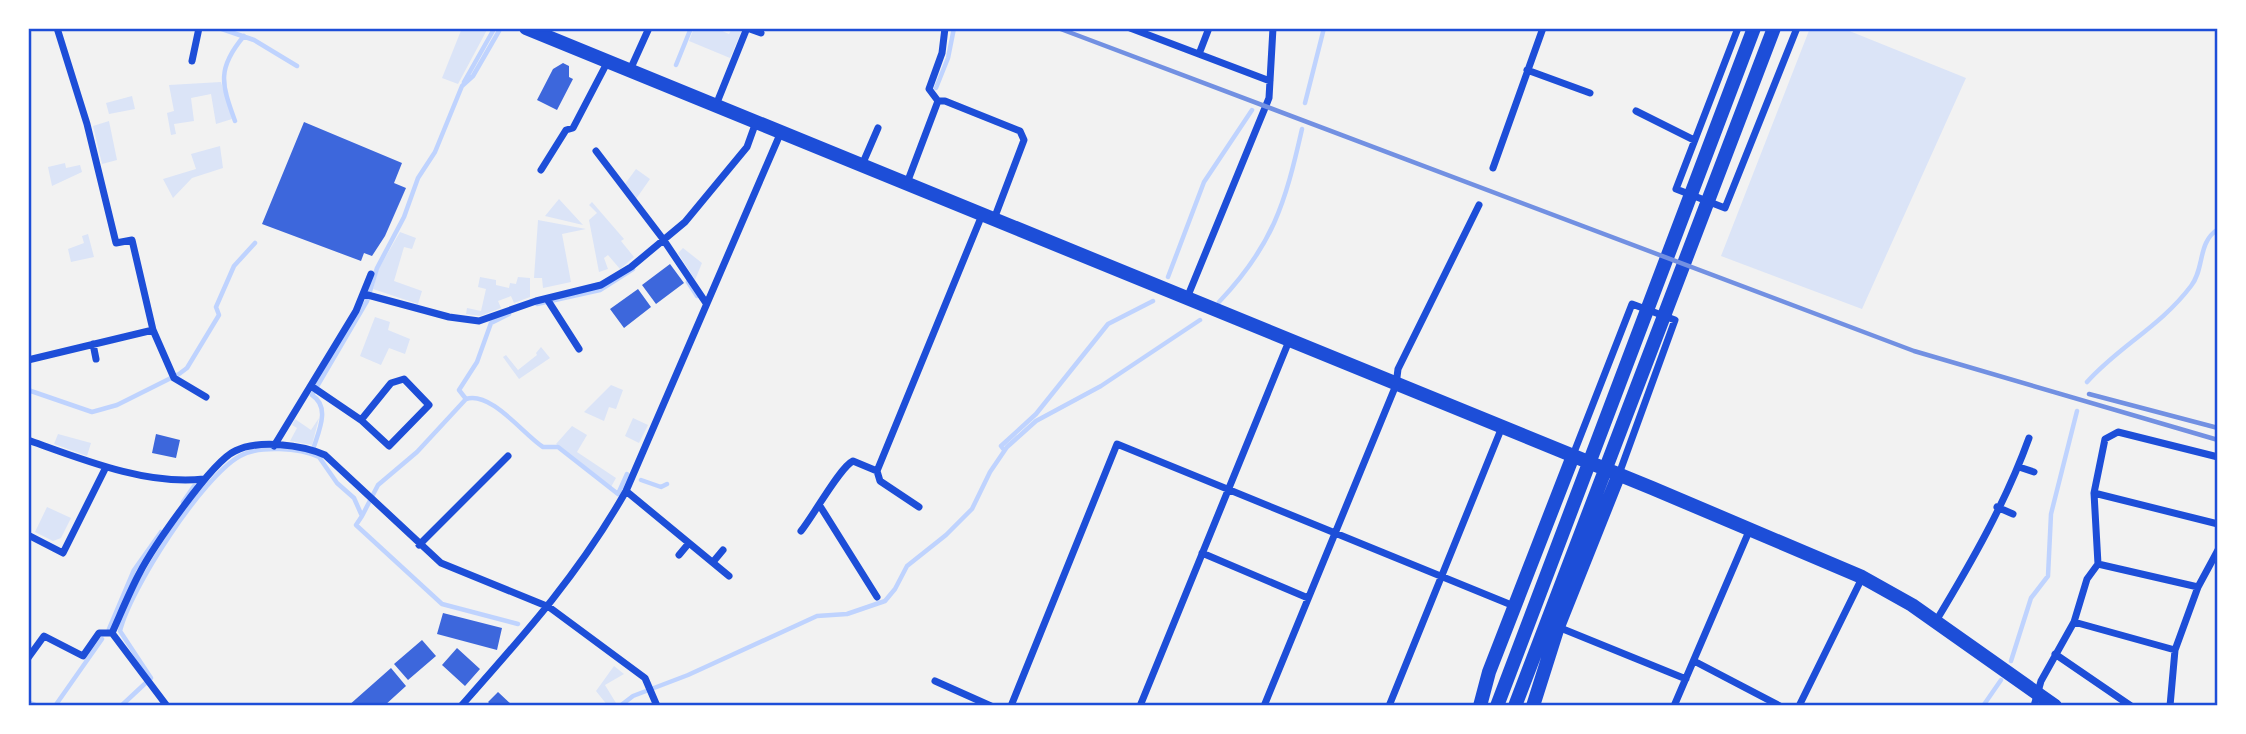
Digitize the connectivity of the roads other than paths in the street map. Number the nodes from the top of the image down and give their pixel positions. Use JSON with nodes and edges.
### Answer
{"nodes":[{"id":1,"x":57,"y":28,"type":"edge"},
{"id":2,"x":199,"y":28,"type":"edge"},
{"id":3,"x":526,"y":28,"type":"edge"},
{"id":4,"x":649,"y":28,"type":"edge"},
{"id":5,"x":747,"y":28,"type":"edge"},
{"id":6,"x":945,"y":28,"type":"edge"},
{"id":7,"x":1130,"y":28,"type":"edge"},
{"id":8,"x":1209,"y":28,"type":"edge"},
{"id":9,"x":1273,"y":28,"type":"edge"},
{"id":10,"x":1543,"y":28,"type":"edge"},
{"id":11,"x":1738,"y":28,"type":"edge"},
{"id":12,"x":1754,"y":28,"type":"edge"},
{"id":13,"x":1774,"y":28,"type":"edge"},
{"id":14,"x":1797,"y":28,"type":"edge"},
{"id":15,"x":761,"y":33,"type":"dead end"},
{"id":16,"x":194,"y":50,"type":"junction"},
{"id":17,"x":205,"y":52,"type":"dead end"},
{"id":18,"x":1199,"y":54,"type":"junction"},
{"id":19,"x":192,"y":61,"type":"dead end"},
{"id":20,"x":608,"y":61,"type":"junction"},
{"id":21,"x":630,"y":69,"type":"junction"},
{"id":22,"x":1527,"y":70,"type":"junction"},
{"id":23,"x":1270,"y":81,"type":"junction"},
{"id":24,"x":1590,"y":93,"type":"dead end"},
{"id":25,"x":938,"y":101,"type":"junction"},
{"id":26,"x":716,"y":106,"type":"junction"},
{"id":27,"x":1636,"y":111,"type":"dead end"},
{"id":28,"x":756,"y":122,"type":"junction"},
{"id":29,"x":878,"y":128,"type":"dead end"},
{"id":30,"x":781,"y":132,"type":"junction"},
{"id":31,"x":1694,"y":140,"type":"junction"},
{"id":32,"x":596,"y":151,"type":"dead end"},
{"id":33,"x":862,"y":165,"type":"junction"},
{"id":34,"x":1493,"y":168,"type":"dead end"},
{"id":35,"x":541,"y":170,"type":"dead end"},
{"id":36,"x":907,"y":183,"type":"junction"},
{"id":37,"x":1479,"y":205,"type":"dead end"},
{"id":38,"x":988,"y":217,"type":"junction"},
{"id":39,"x":663,"y":239,"type":"junction"},
{"id":40,"x":371,"y":274,"type":"dead end"},
{"id":41,"x":364,"y":294,"type":"junction"},
{"id":42,"x":1187,"y":298,"type":"junction"},
{"id":43,"x":547,"y":299,"type":"junction"},
{"id":44,"x":706,"y":303,"type":"junction"},
{"id":45,"x":153,"y":330,"type":"junction"},
{"id":46,"x":1289,"y":341,"type":"junction"},
{"id":47,"x":93,"y":344,"type":"junction"},
{"id":48,"x":579,"y":349,"type":"dead end"},
{"id":49,"x":96,"y":359,"type":"dead end"},
{"id":50,"x":28,"y":360,"type":"edge"},
{"id":51,"x":1396,"y":385,"type":"junction"},
{"id":52,"x":311,"y":386,"type":"junction"},
{"id":53,"x":206,"y":397,"type":"dead end"},
{"id":54,"x":361,"y":419,"type":"junction"},
{"id":55,"x":1502,"y":427,"type":"junction"},
{"id":56,"x":2029,"y":438,"type":"dead end"},
{"id":57,"x":28,"y":440,"type":"edge"},
{"id":58,"x":274,"y":446,"type":"junction"},
{"id":59,"x":508,"y":456,"type":"dead end"},
{"id":60,"x":1573,"y":456,"type":"junction"},
{"id":61,"x":2218,"y":457,"type":"edge"},
{"id":62,"x":106,"y":467,"type":"junction"},
{"id":63,"x":2019,"y":467,"type":"junction"},
{"id":64,"x":877,"y":471,"type":"junction"},
{"id":65,"x":2034,"y":472,"type":"dead end"},
{"id":66,"x":1619,"y":474,"type":"junction"},
{"id":67,"x":204,"y":480,"type":"junction"},
{"id":68,"x":1228,"y":489,"type":"junction"},
{"id":69,"x":626,"y":491,"type":"junction"},
{"id":70,"x":2094,"y":493,"type":"junction"},
{"id":71,"x":821,"y":506,"type":"junction"},
{"id":72,"x":919,"y":507,"type":"dead end"},
{"id":73,"x":1997,"y":507,"type":"junction"},
{"id":74,"x":2013,"y":514,"type":"dead end"},
{"id":75,"x":2218,"y":524,"type":"edge"},
{"id":76,"x":1750,"y":529,"type":"junction"},
{"id":77,"x":801,"y":531,"type":"dead end"},
{"id":78,"x":1335,"y":533,"type":"junction"},
{"id":79,"x":28,"y":535,"type":"edge"},
{"id":80,"x":690,"y":543,"type":"junction"},
{"id":81,"x":419,"y":545,"type":"junction"},
{"id":82,"x":723,"y":550,"type":"dead end"},
{"id":83,"x":2218,"y":550,"type":"edge"},
{"id":84,"x":1202,"y":553,"type":"junction"},
{"id":85,"x":679,"y":555,"type":"dead end"},
{"id":86,"x":713,"y":562,"type":"junction"},
{"id":87,"x":2098,"y":564,"type":"junction"},
{"id":88,"x":729,"y":576,"type":"dead end"},
{"id":89,"x":1442,"y":577,"type":"junction"},
{"id":90,"x":1862,"y":577,"type":"junction"},
{"id":91,"x":2198,"y":587,"type":"junction"},
{"id":92,"x":877,"y":597,"type":"dead end"},
{"id":93,"x":1308,"y":598,"type":"junction"},
{"id":94,"x":1514,"y":606,"type":"junction"},
{"id":95,"x":549,"y":607,"type":"junction"},
{"id":96,"x":1936,"y":622,"type":"junction"},
{"id":97,"x":2074,"y":622,"type":"junction"},
{"id":98,"x":1558,"y":627,"type":"junction"},
{"id":99,"x":112,"y":633,"type":"junction"},
{"id":100,"x":2175,"y":650,"type":"junction"},
{"id":101,"x":2055,"y":654,"type":"junction"},
{"id":102,"x":28,"y":658,"type":"edge"},
{"id":103,"x":1694,"y":661,"type":"junction"},
{"id":104,"x":1686,"y":680,"type":"junction"},
{"id":105,"x":935,"y":681,"type":"dead end"},
{"id":106,"x":2036,"y":700,"type":"edge"},
{"id":107,"x":167,"y":706,"type":"edge"},
{"id":108,"x":461,"y":706,"type":"edge"},
{"id":109,"x":657,"y":706,"type":"edge"},
{"id":110,"x":991,"y":706,"type":"edge"},
{"id":111,"x":1011,"y":706,"type":"edge"},
{"id":112,"x":1140,"y":706,"type":"edge"},
{"id":113,"x":1264,"y":706,"type":"edge"},
{"id":114,"x":1389,"y":706,"type":"edge"},
{"id":115,"x":1480,"y":706,"type":"edge"},
{"id":116,"x":1497,"y":706,"type":"edge"},
{"id":117,"x":1515,"y":706,"type":"edge"},
{"id":118,"x":1532,"y":706,"type":"edge"},
{"id":119,"x":1674,"y":706,"type":"edge"},
{"id":120,"x":1780,"y":706,"type":"edge"},
{"id":121,"x":1799,"y":706,"type":"edge"},
{"id":122,"x":2055,"y":706,"type":"edge"},
{"id":123,"x":2132,"y":706,"type":"edge"},
{"id":124,"x":2170,"y":706,"type":"edge"}],
"edges":[{"from":1,"to":45,"type":"street"},
{"from":2,"to":16,"type":"street"},
{"from":3,"to":20,"type":"main road"},
{"from":4,"to":21,"type":"street"},
{"from":5,"to":15,"type":"street"},
{"from":5,"to":26,"type":"street"},
{"from":6,"to":25,"type":"street"},
{"from":7,"to":18,"type":"street"},
{"from":8,"to":18,"type":"street"},
{"from":9,"to":23,"type":"street"},
{"from":10,"to":22,"type":"street"},
{"from":11,"to":31,"type":"street"},
{"from":12,"to":116,"type":"main road"},
{"from":13,"to":117,"type":"main road"},
{"from":14,"to":31,"type":"street"},
{"from":16,"to":17,"type":"street"},
{"from":16,"to":19,"type":"street"},
{"from":18,"to":23,"type":"street"},
{"from":20,"to":21,"type":"main road"},
{"from":20,"to":35,"type":"street"},
{"from":21,"to":26,"type":"main road"},
{"from":22,"to":24,"type":"street"},
{"from":22,"to":34,"type":"street"},
{"from":23,"to":42,"type":"street"},
{"from":25,"to":36,"type":"street"},
{"from":25,"to":38,"type":"street"},
{"from":26,"to":28,"type":"main road"},
{"from":27,"to":31,"type":"street"},
{"from":28,"to":30,"type":"main road"},
{"from":28,"to":39,"type":"street"},
{"from":29,"to":33,"type":"street"},
{"from":30,"to":33,"type":"main road"},
{"from":30,"to":44,"type":"street"},
{"from":32,"to":39,"type":"street"},
{"from":33,"to":36,"type":"main road"},
{"from":36,"to":38,"type":"main road"},
{"from":37,"to":51,"type":"street"},
{"from":38,"to":42,"type":"main road"},
{"from":38,"to":64,"type":"street"},
{"from":39,"to":43,"type":"street"},
{"from":39,"to":44,"type":"street"},
{"from":40,"to":41,"type":"street"},
{"from":41,"to":43,"type":"street"},
{"from":41,"to":52,"type":"street"},
{"from":42,"to":46,"type":"main road"},
{"from":43,"to":48,"type":"street"},
{"from":44,"to":69,"type":"street"},
{"from":45,"to":47,"type":"street"},
{"from":45,"to":53,"type":"street"},
{"from":46,"to":51,"type":"main road"},
{"from":46,"to":68,"type":"street"},
{"from":47,"to":49,"type":"street"},
{"from":47,"to":50,"type":"street"},
{"from":51,"to":55,"type":"main road"},
{"from":51,"to":78,"type":"street"},
{"from":52,"to":54,"type":"street"},
{"from":52,"to":58,"type":"street"},
{"from":54,"to":54,"type":"street"},
{"from":55,"to":60,"type":"main road"},
{"from":55,"to":89,"type":"street"},
{"from":56,"to":63,"type":"street"},
{"from":57,"to":62,"type":"street"},
{"from":58,"to":67,"type":"street"},
{"from":58,"to":81,"type":"street"},
{"from":59,"to":81,"type":"street"},
{"from":60,"to":66,"type":"main road"},
{"from":60,"to":66,"type":"street"},
{"from":60,"to":94,"type":"main road"},
{"from":61,"to":70,"type":"street"},
{"from":62,"to":67,"type":"street"},
{"from":62,"to":79,"type":"street"},
{"from":63,"to":65,"type":"street"},
{"from":63,"to":73,"type":"street"},
{"from":64,"to":71,"type":"street"},
{"from":64,"to":72,"type":"street"},
{"from":66,"to":76,"type":"main road"},
{"from":66,"to":98,"type":"main road"},
{"from":67,"to":99,"type":"street"},
{"from":68,"to":78,"type":"street"},
{"from":68,"to":84,"type":"street"},
{"from":68,"to":111,"type":"street"},
{"from":69,"to":80,"type":"street"},
{"from":69,"to":95,"type":"street"},
{"from":70,"to":75,"type":"street"},
{"from":70,"to":87,"type":"street"},
{"from":71,"to":77,"type":"street"},
{"from":71,"to":92,"type":"street"},
{"from":73,"to":74,"type":"street"},
{"from":73,"to":96,"type":"street"},
{"from":76,"to":90,"type":"main road"},
{"from":76,"to":103,"type":"street"},
{"from":78,"to":89,"type":"street"},
{"from":78,"to":93,"type":"street"},
{"from":80,"to":85,"type":"street"},
{"from":80,"to":86,"type":"street"},
{"from":81,"to":95,"type":"street"},
{"from":82,"to":86,"type":"street"},
{"from":83,"to":91,"type":"street"},
{"from":84,"to":93,"type":"street"},
{"from":84,"to":112,"type":"street"},
{"from":86,"to":88,"type":"street"},
{"from":87,"to":91,"type":"street"},
{"from":87,"to":97,"type":"street"},
{"from":89,"to":94,"type":"street"},
{"from":89,"to":114,"type":"street"},
{"from":90,"to":96,"type":"main road"},
{"from":90,"to":121,"type":"street"},
{"from":91,"to":100,"type":"street"},
{"from":93,"to":113,"type":"street"},
{"from":94,"to":115,"type":"main road"},
{"from":95,"to":108,"type":"street"},
{"from":95,"to":109,"type":"street"},
{"from":96,"to":106,"type":"main road"},
{"from":97,"to":100,"type":"street"},
{"from":97,"to":101,"type":"street"},
{"from":98,"to":104,"type":"street"},
{"from":98,"to":118,"type":"main road"},
{"from":99,"to":102,"type":"street"},
{"from":99,"to":107,"type":"street"},
{"from":100,"to":124,"type":"street"},
{"from":101,"to":106,"type":"street"},
{"from":101,"to":123,"type":"street"},
{"from":103,"to":104,"type":"street"},
{"from":103,"to":120,"type":"street"},
{"from":104,"to":119,"type":"street"},
{"from":105,"to":110,"type":"street"},
{"from":106,"to":122,"type":"main road"}]}
